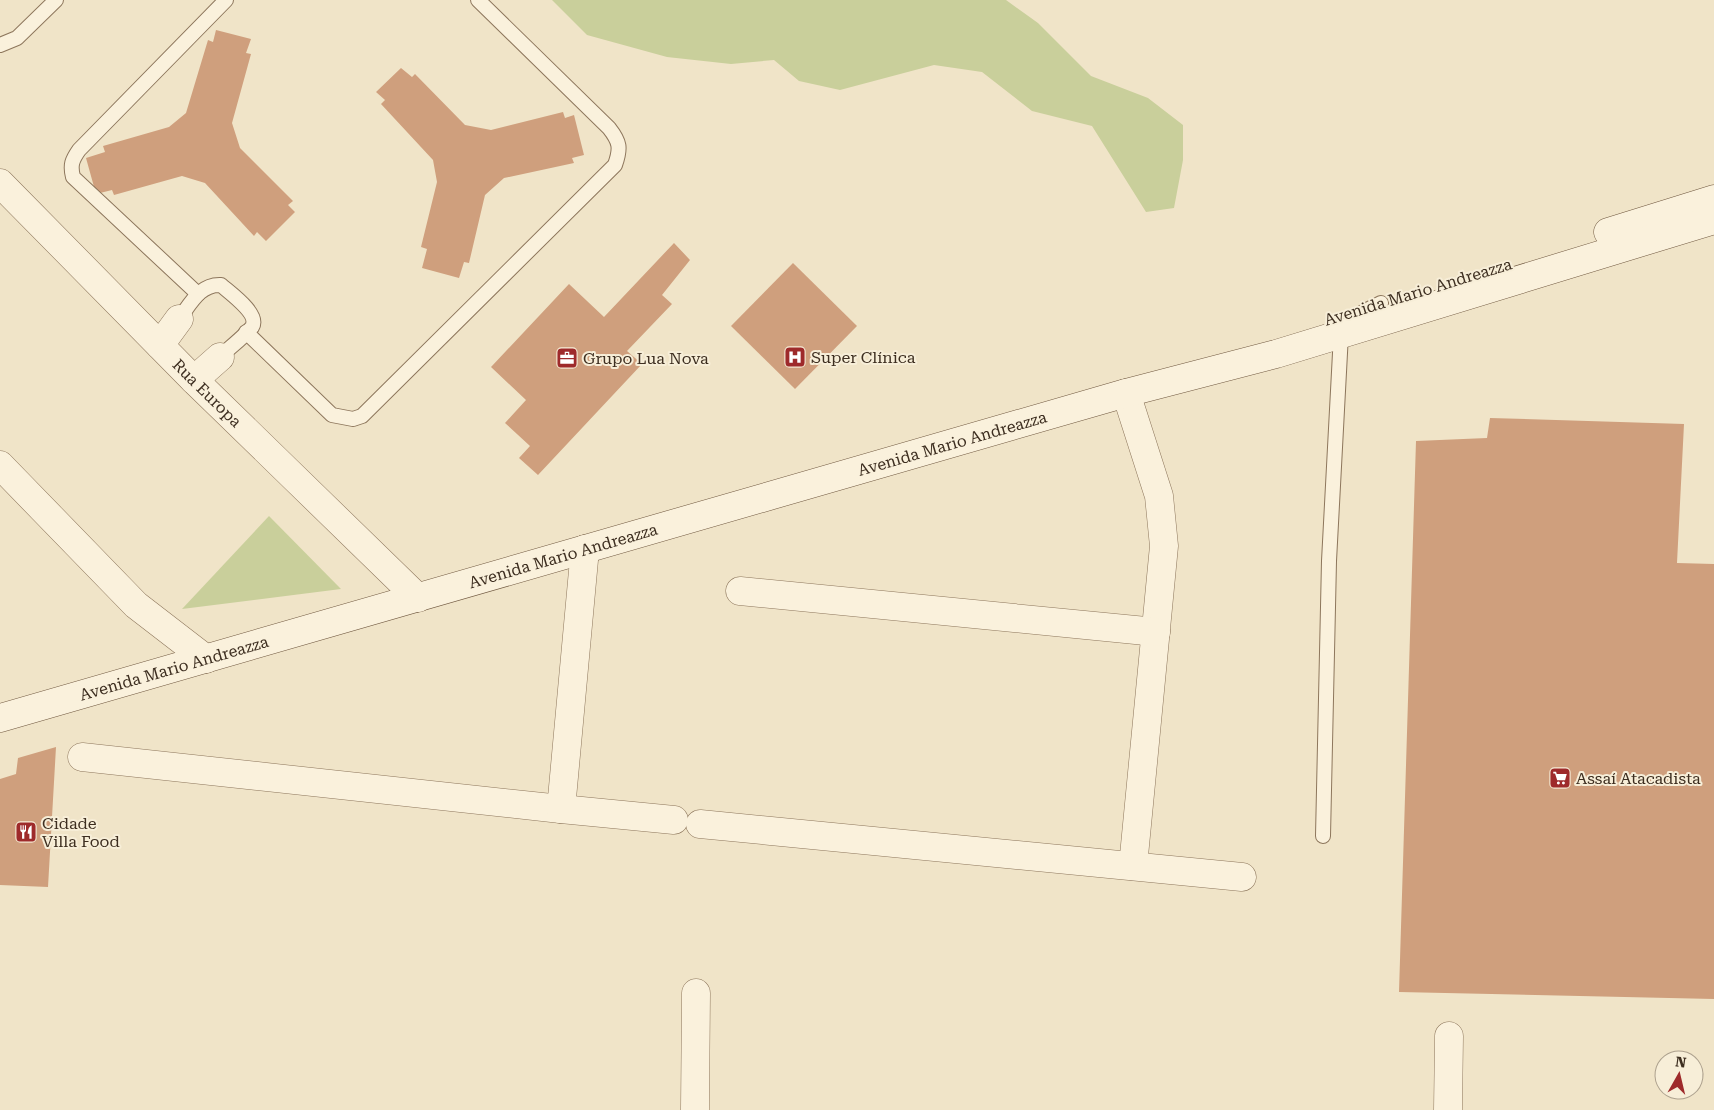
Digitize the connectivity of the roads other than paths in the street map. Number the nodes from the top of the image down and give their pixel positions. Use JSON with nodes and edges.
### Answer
{"nodes":[{"id":1,"x":56,"y":0,"type":"edge"},
{"id":2,"x":226,"y":0,"type":"edge"},
{"id":3,"x":478,"y":0,"type":"edge"},
{"id":4,"x":0,"y":45,"type":"edge"},
{"id":5,"x":0,"y":183,"type":"edge"},
{"id":6,"x":1714,"y":199,"type":"edge"},
{"id":7,"x":1714,"y":220,"type":"edge"},
{"id":8,"x":198,"y":294,"type":"junction"},
{"id":9,"x":1381,"y":303,"type":"junction"},
{"id":10,"x":179,"y":319,"type":"joint"},
{"id":11,"x":246,"y":332,"type":"junction"},
{"id":12,"x":1341,"y":334,"type":"junction"},
{"id":13,"x":160,"y":345,"type":"junction"},
{"id":14,"x":220,"y":357,"type":"joint"},
{"id":15,"x":194,"y":380,"type":"junction"},
{"id":16,"x":1126,"y":393,"type":"junction"},
{"id":17,"x":0,"y":465,"type":"edge"},
{"id":18,"x":584,"y":549,"type":"junction"},
{"id":19,"x":740,"y":591,"type":"dead end"},
{"id":20,"x":418,"y":598,"type":"junction"},
{"id":21,"x":1156,"y":632,"type":"junction"},
{"id":22,"x":206,"y":659,"type":"junction"},
{"id":23,"x":0,"y":718,"type":"edge"},
{"id":24,"x":82,"y":757,"type":"dead end"},
{"id":25,"x":561,"y":809,"type":"junction"},
{"id":26,"x":1323,"y":836,"type":"dead end"},
{"id":27,"x":1133,"y":866,"type":"junction"},
{"id":28,"x":1242,"y":878,"type":"dead end"},
{"id":29,"x":696,"y":993,"type":"dead end"},
{"id":30,"x":1449,"y":1036,"type":"dead end"},
{"id":31,"x":695,"y":1110,"type":"edge"},
{"id":32,"x":1448,"y":1110,"type":"edge"}],
"edges":[{"from":1,"to":4,"type":"lane"},
{"from":2,"to":8,"type":"lane"},
{"from":3,"to":11,"type":"lane"},
{"from":5,"to":13,"type":"street","name":"Rua Europa"},
{"from":6,"to":9,"type":"street","name":"Avenida Mario Andreazza"},
{"from":7,"to":12,"type":"street","name":"Avenida Mario Andreazza"},
{"from":8,"to":10,"type":"lane"},
{"from":8,"to":11,"type":"lane"},
{"from":9,"to":12,"type":"lane"},
{"from":9,"to":16,"type":"street","name":"Avenida Mario Andreazza"},
{"from":10,"to":13,"type":"street"},
{"from":11,"to":14,"type":"lane"},
{"from":12,"to":16,"type":"street","name":"Avenida Mario Andreazza"},
{"from":12,"to":26,"type":"lane"},
{"from":13,"to":15,"type":"street","name":"Rua Europa"},
{"from":14,"to":15,"type":"street"},
{"from":15,"to":20,"type":"street","name":"Rua Europa"},
{"from":16,"to":18,"type":"street","name":"Avenida Mario Andreazza"},
{"from":16,"to":21,"type":"street"},
{"from":17,"to":22,"type":"street"},
{"from":18,"to":20,"type":"street","name":"Avenida Mario Andreazza"},
{"from":18,"to":25,"type":"street"},
{"from":19,"to":21,"type":"street"},
{"from":20,"to":22,"type":"street","name":"Avenida Mario Andreazza"},
{"from":21,"to":27,"type":"street"},
{"from":22,"to":23,"type":"street","name":"Avenida Mario Andreazza"},
{"from":24,"to":25,"type":"street"},
{"from":25,"to":27,"type":"street"},
{"from":27,"to":28,"type":"street"},
{"from":29,"to":31,"type":"street"},
{"from":30,"to":32,"type":"street"}]}
